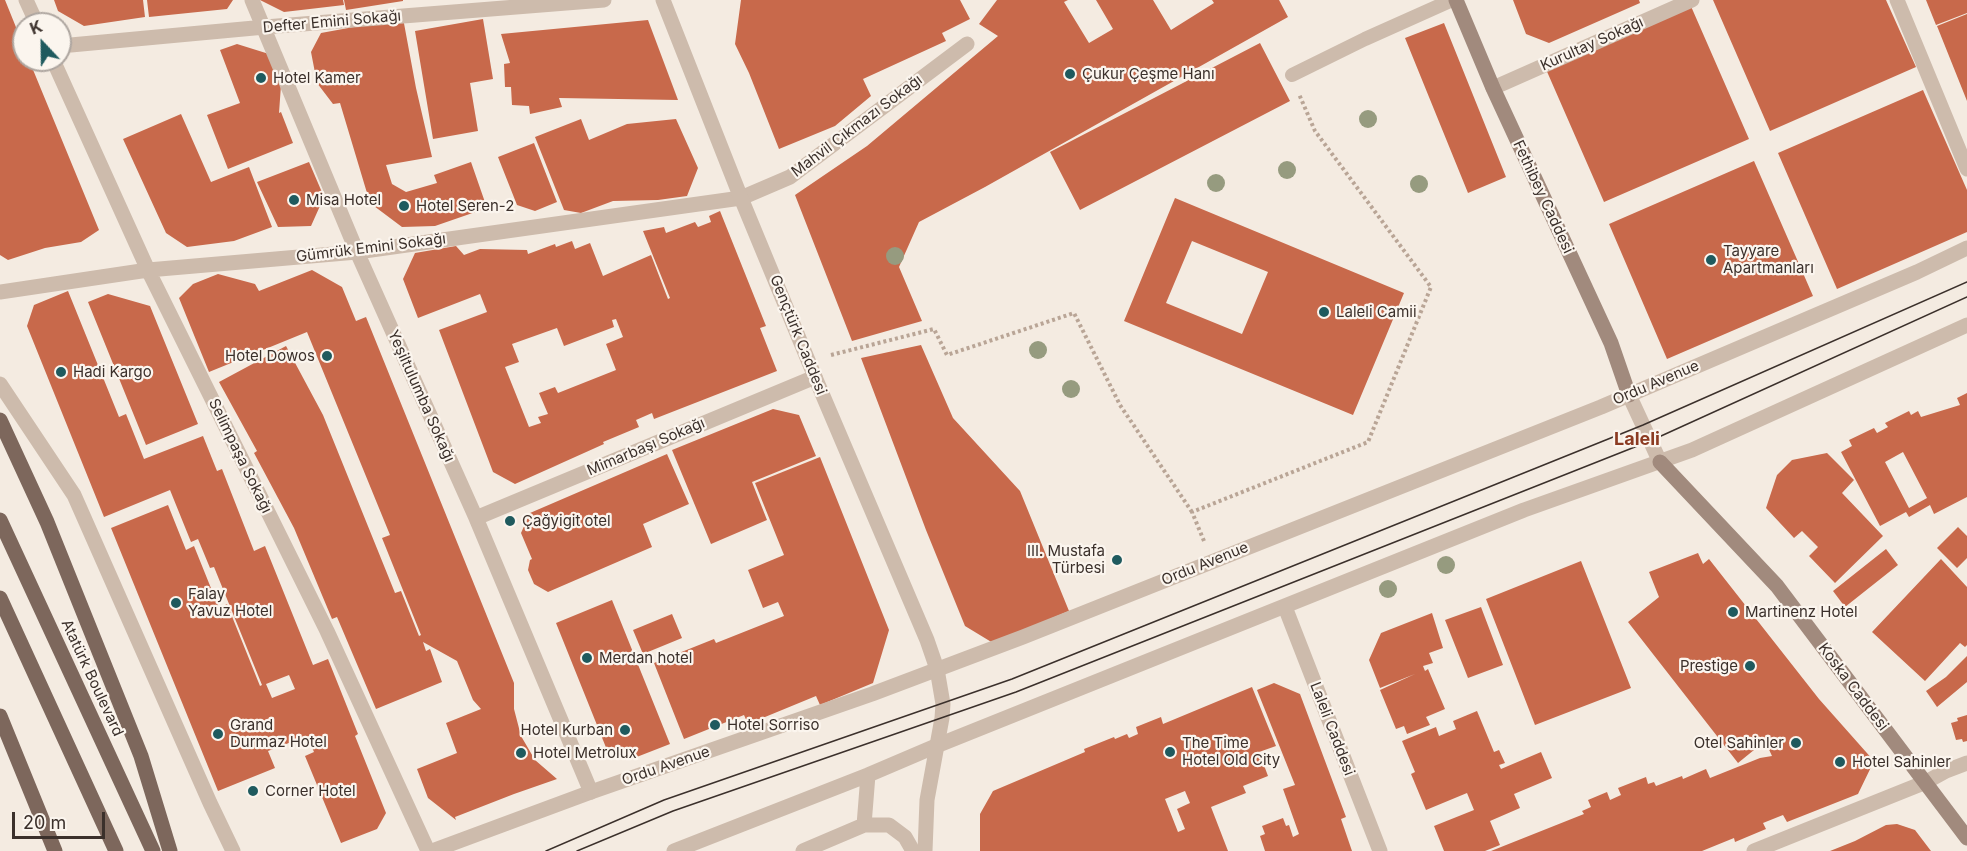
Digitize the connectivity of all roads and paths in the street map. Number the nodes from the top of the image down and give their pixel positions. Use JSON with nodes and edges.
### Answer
{"nodes":[{"id":1,"x":252,"y":0,"type":"edge"},
{"id":2,"x":604,"y":0,"type":"edge"},
{"id":3,"x":663,"y":0,"type":"edge"},
{"id":4,"x":1454,"y":0,"type":"edge"},
{"id":5,"x":1692,"y":0,"type":"edge"},
{"id":6,"x":1897,"y":0,"type":"edge"},
{"id":7,"x":265,"y":27,"type":"junction"},
{"id":8,"x":967,"y":44,"type":"dead end"},
{"id":9,"x":72,"y":45,"type":"edge"},
{"id":10,"x":58,"y":72,"type":"edge"},
{"id":11,"x":1292,"y":75,"type":"joint"},
{"id":12,"x":1493,"y":88,"type":"junction"},
{"id":13,"x":1967,"y":169,"type":"edge"},
{"id":14,"x":741,"y":198,"type":"junction"},
{"id":15,"x":1967,"y":248,"type":"edge"},
{"id":16,"x":357,"y":252,"type":"junction"},
{"id":17,"x":148,"y":270,"type":"junction"},
{"id":18,"x":0,"y":292,"type":"edge"},
{"id":19,"x":1967,"y":325,"type":"edge"},
{"id":20,"x":808,"y":361,"type":"junction"},
{"id":21,"x":815,"y":377,"type":"junction"},
{"id":22,"x":0,"y":384,"type":"edge"},
{"id":23,"x":1629,"y":395,"type":"junction"},
{"id":24,"x":0,"y":420,"type":"edge"},
{"id":25,"x":1660,"y":462,"type":"junction"},
{"id":26,"x":1192,"y":512,"type":"junction"},
{"id":27,"x":476,"y":518,"type":"junction"},
{"id":28,"x":0,"y":520,"type":"edge"},
{"id":29,"x":1212,"y":561,"type":"junction"},
{"id":30,"x":0,"y":598,"type":"edge"},
{"id":31,"x":1285,"y":607,"type":"junction"},
{"id":32,"x":937,"y":669,"type":"junction"},
{"id":33,"x":0,"y":716,"type":"edge"},
{"id":34,"x":936,"y":746,"type":"junction"},
{"id":35,"x":1967,"y":762,"type":"edge"},
{"id":36,"x":868,"y":775,"type":"junction"},
{"id":37,"x":1926,"y":782,"type":"junction"},
{"id":38,"x":591,"y":792,"type":"junction"},
{"id":39,"x":864,"y":825,"type":"junction"},
{"id":40,"x":1967,"y":838,"type":"edge"},
{"id":41,"x":55,"y":851,"type":"edge"},
{"id":42,"x":116,"y":851,"type":"edge"},
{"id":43,"x":153,"y":851,"type":"edge"},
{"id":44,"x":170,"y":851,"type":"edge"},
{"id":45,"x":233,"y":851,"type":"edge"},
{"id":46,"x":430,"y":851,"type":"edge"},
{"id":47,"x":675,"y":851,"type":"edge"},
{"id":48,"x":803,"y":851,"type":"edge"},
{"id":49,"x":913,"y":851,"type":"edge"},
{"id":50,"x":925,"y":851,"type":"edge"},
{"id":51,"x":1380,"y":851,"type":"edge"},
{"id":52,"x":1754,"y":851,"type":"edge"}],
"edges":[{"from":1,"to":7,"type":"street","name":"Yeşiltulumba Sokağı"},
{"from":2,"to":7,"type":"street","name":"Defter Emini Sokağı"},
{"from":3,"to":14,"type":"street","name":"Gençtürk Caddesi"},
{"from":4,"to":11,"type":"lane"},
{"from":4,"to":12,"type":"main road","name":"Fethibey Caddesi"},
{"from":5,"to":12,"type":"street","name":"Kurultay Sokağı"},
{"from":6,"to":13,"type":"street"},
{"from":7,"to":9,"type":"street","name":"Defter Emini Sokağı"},
{"from":7,"to":16,"type":"street","name":"Yeşiltulumba Sokağı"},
{"from":8,"to":14,"type":"street","name":"Mahvil Çıkmazı Sokağı"},
{"from":10,"to":17,"type":"street","name":"Selimpaşa Sokağı"},
{"from":11,"to":26,"type":"path"},
{"from":12,"to":23,"type":"main road","name":"Fethibey Caddesi"},
{"from":14,"to":16,"type":"street","name":"Gümrük Emini Sokağı"},
{"from":14,"to":20,"type":"street","name":"Gençtürk Caddesi"},
{"from":15,"to":23,"type":"street","name":"Ordu Avenue"},
{"from":16,"to":17,"type":"street","name":"Gümrük Emini Sokağı"},
{"from":16,"to":27,"type":"street","name":"Yeşiltulumba Sokağı"},
{"from":17,"to":18,"type":"street","name":"Gümrük Emini Sokağı"},
{"from":17,"to":46,"type":"street","name":"Selimpaşa Sokağı"},
{"from":19,"to":25,"type":"street"},
{"from":20,"to":21,"type":"street","name":"Gençtürk Caddesi"},
{"from":20,"to":26,"type":"path"},
{"from":21,"to":27,"type":"street","name":"Mimarbaşı Sokağı"},
{"from":21,"to":32,"type":"street","name":"Gençtürk Caddesi"},
{"from":22,"to":45,"type":"street"},
{"from":23,"to":25,"type":"street"},
{"from":23,"to":29,"type":"street","name":"Ordu Avenue"},
{"from":24,"to":44,"type":"main road"},
{"from":25,"to":31,"type":"street"},
{"from":25,"to":37,"type":"main road","name":"Koska Caddesi"},
{"from":26,"to":29,"type":"path"},
{"from":27,"to":38,"type":"street","name":"Yeşiltulumba Sokağı"},
{"from":28,"to":43,"type":"main road","name":"Atatürk Boulevard"},
{"from":29,"to":32,"type":"street","name":"Ordu Avenue"},
{"from":30,"to":42,"type":"main road"},
{"from":31,"to":34,"type":"street"},
{"from":31,"to":51,"type":"street","name":"Laleli Caddesi"},
{"from":32,"to":34,"type":"street","name":"Gençtürk Caddesi"},
{"from":32,"to":38,"type":"street","name":"Ordu Avenue"},
{"from":33,"to":41,"type":"main road"},
{"from":34,"to":36,"type":"street"},
{"from":34,"to":50,"type":"street","name":"Gençtürk Caddesi"},
{"from":35,"to":37,"type":"street"},
{"from":36,"to":39,"type":"street"},
{"from":36,"to":47,"type":"street"},
{"from":37,"to":40,"type":"main road","name":"Koska Caddesi"},
{"from":37,"to":52,"type":"street"},
{"from":38,"to":46,"type":"street","name":"Ordu Avenue"},
{"from":39,"to":48,"type":"street"},
{"from":39,"to":49,"type":"street"}]}
